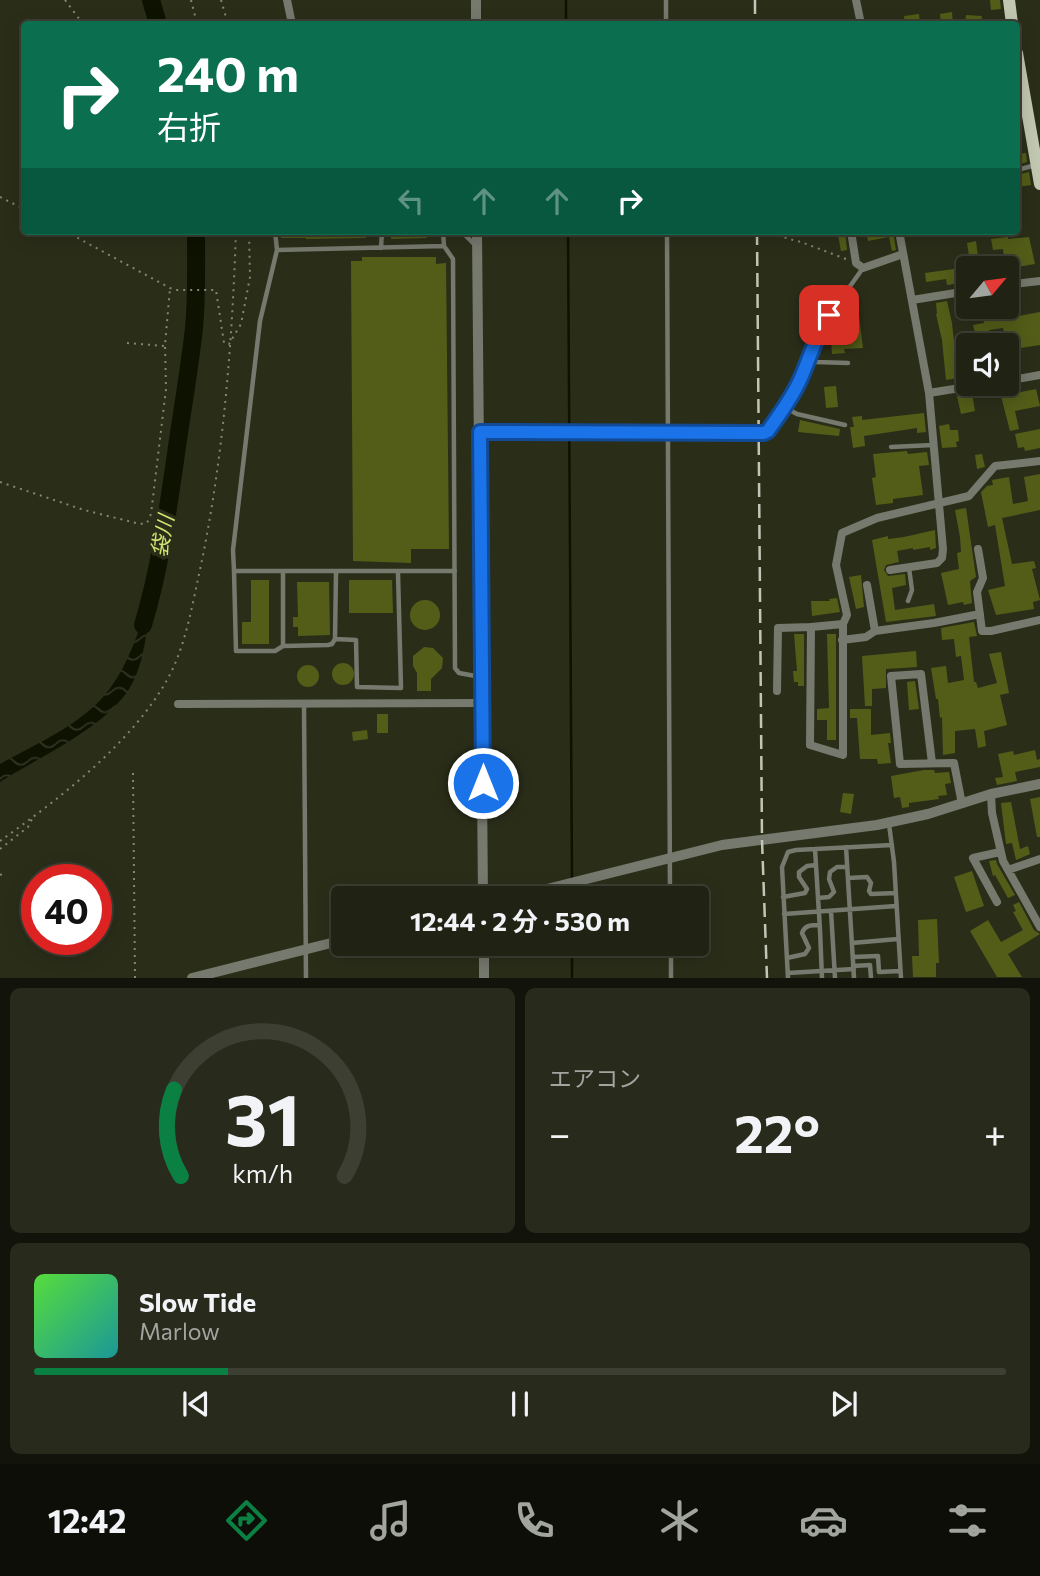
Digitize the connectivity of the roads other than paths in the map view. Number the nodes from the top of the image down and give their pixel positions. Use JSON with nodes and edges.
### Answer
{"nodes":[{"id":1,"x":287,"y":0,"type":"edge"},
{"id":2,"x":476,"y":0,"type":"edge"},
{"id":3,"x":666,"y":0,"type":"edge"},
{"id":4,"x":856,"y":0,"type":"edge"},
{"id":5,"x":1009,"y":0,"type":"edge"},
{"id":6,"x":291,"y":21,"type":"edge"},
{"id":7,"x":476,"y":21,"type":"edge"},
{"id":8,"x":666,"y":21,"type":"edge"},
{"id":9,"x":860,"y":21,"type":"edge"},
{"id":10,"x":1012,"y":21,"type":"edge"},
{"id":11,"x":1020,"y":70,"type":"edge"},
{"id":12,"x":1037,"y":165,"type":"junction"},
{"id":13,"x":1020,"y":169,"type":"edge"},
{"id":14,"x":1040,"y":184,"type":"edge"},
{"id":15,"x":275,"y":235,"type":"edge"},
{"id":16,"x":382,"y":235,"type":"edge"},
{"id":17,"x":443,"y":235,"type":"edge"},
{"id":18,"x":465,"y":235,"type":"edge"},
{"id":19,"x":477,"y":235,"type":"edge"},
{"id":20,"x":667,"y":235,"type":"edge"},
{"id":21,"x":852,"y":235,"type":"edge"},
{"id":22,"x":900,"y":235,"type":"edge"},
{"id":23,"x":444,"y":246,"type":"junction"},
{"id":24,"x":477,"y":247,"type":"junction"},
{"id":25,"x":382,"y":248,"type":"junction"},
{"id":26,"x":277,"y":250,"type":"junction"},
{"id":27,"x":903,"y":254,"type":"junction"},
{"id":28,"x":860,"y":265,"type":"junction"},
{"id":29,"x":1040,"y":281,"type":"edge"},
{"id":30,"x":1019,"y":283,"type":"edge"},
{"id":31,"x":956,"y":293,"type":"edge"},
{"id":32,"x":912,"y":300,"type":"junction"},
{"id":33,"x":808,"y":359,"type":"junction"},
{"id":34,"x":848,"y":363,"type":"dead end"},
{"id":35,"x":1040,"y":375,"type":"edge"},
{"id":36,"x":1019,"y":379,"type":"edge"},
{"id":37,"x":956,"y":389,"type":"edge"},
{"id":38,"x":929,"y":393,"type":"junction"},
{"id":39,"x":784,"y":407,"type":"junction"},
{"id":40,"x":845,"y":425,"type":"dead end"},
{"id":41,"x":480,"y":432,"type":"junction"},
{"id":42,"x":668,"y":432,"type":"junction"},
{"id":43,"x":933,"y":445,"type":"junction"},
{"id":44,"x":891,"y":447,"type":"dead end"},
{"id":45,"x":1040,"y":461,"type":"edge"},
{"id":46,"x":938,"y":503,"type":"junction"},
{"id":47,"x":978,"y":549,"type":"dead end"},
{"id":48,"x":909,"y":567,"type":"junction"},
{"id":49,"x":890,"y":570,"type":"dead end"},
{"id":50,"x":233,"y":571,"type":"junction"},
{"id":51,"x":455,"y":572,"type":"junction"},
{"id":52,"x":283,"y":573,"type":"junction"},
{"id":53,"x":336,"y":573,"type":"junction"},
{"id":54,"x":398,"y":573,"type":"junction"},
{"id":55,"x":867,"y":585,"type":"dead end"},
{"id":56,"x":908,"y":601,"type":"dead end"},
{"id":57,"x":980,"y":614,"type":"junction"},
{"id":58,"x":1040,"y":620,"type":"edge"},
{"id":59,"x":843,"y":624,"type":"junction"},
{"id":60,"x":810,"y":626,"type":"junction"},
{"id":61,"x":875,"y":631,"type":"junction"},
{"id":62,"x":335,"y":639,"type":"junction"},
{"id":63,"x":842,"y":640,"type":"junction"},
{"id":64,"x":282,"y":646,"type":"junction"},
{"id":65,"x":482,"y":677,"type":"junction"},
{"id":66,"x":777,"y":691,"type":"dead end"},
{"id":67,"x":482,"y":703,"type":"junction"},
{"id":68,"x":178,"y":704,"type":"dead end"},
{"id":69,"x":304,"y":704,"type":"junction"},
{"id":70,"x":932,"y":763,"type":"junction"},
{"id":71,"x":1040,"y":784,"type":"edge"},
{"id":72,"x":991,"y":794,"type":"junction"},
{"id":73,"x":961,"y":804,"type":"junction"},
{"id":74,"x":888,"y":823,"type":"junction"},
{"id":75,"x":892,"y":845,"type":"junction"},
{"id":76,"x":846,"y":847,"type":"junction"},
{"id":77,"x":815,"y":849,"type":"junction"},
{"id":78,"x":1000,"y":852,"type":"junction"},
{"id":79,"x":670,"y":856,"type":"junction"},
{"id":80,"x":1040,"y":859,"type":"edge"},
{"id":81,"x":816,"y":865,"type":"junction"},
{"id":82,"x":847,"y":867,"type":"junction"},
{"id":83,"x":1008,"y":870,"type":"junction"},
{"id":84,"x":848,"y":878,"type":"junction"},
{"id":85,"x":483,"y":886,"type":"edge"},
{"id":86,"x":556,"y":886,"type":"edge"},
{"id":87,"x":670,"y":886,"type":"edge"},
{"id":88,"x":896,"y":892,"type":"junction"},
{"id":89,"x":783,"y":897,"type":"junction"},
{"id":90,"x":818,"y":898,"type":"junction"},
{"id":91,"x":997,"y":902,"type":"dead end"},
{"id":92,"x":896,"y":906,"type":"junction"},
{"id":93,"x":850,"y":909,"type":"junction"},
{"id":94,"x":818,"y":911,"type":"junction"},
{"id":95,"x":831,"y":911,"type":"junction"},
{"id":96,"x":1036,"y":913,"type":"edge"},
{"id":97,"x":784,"y":914,"type":"junction"},
{"id":98,"x":819,"y":927,"type":"junction"},
{"id":99,"x":1040,"y":927,"type":"edge"},
{"id":100,"x":898,"y":939,"type":"junction"},
{"id":101,"x":331,"y":943,"type":"edge"},
{"id":102,"x":852,"y":943,"type":"junction"},
{"id":103,"x":306,"y":949,"type":"junction"},
{"id":104,"x":484,"y":956,"type":"edge"},
{"id":105,"x":671,"y":956,"type":"edge"},
{"id":106,"x":853,"y":957,"type":"junction"},
{"id":107,"x":787,"y":958,"type":"junction"},
{"id":108,"x":853,"y":967,"type":"junction"},
{"id":109,"x":834,"y":970,"type":"junction"},
{"id":110,"x":900,"y":971,"type":"junction"},
{"id":111,"x":788,"y":975,"type":"edge"},
{"id":112,"x":197,"y":977,"type":"edge"},
{"id":113,"x":306,"y":978,"type":"edge"},
{"id":114,"x":484,"y":978,"type":"edge"},
{"id":115,"x":671,"y":978,"type":"edge"},
{"id":116,"x":822,"y":978,"type":"edge"},
{"id":117,"x":835,"y":978,"type":"edge"},
{"id":118,"x":854,"y":978,"type":"edge"},
{"id":119,"x":871,"y":978,"type":"edge"},
{"id":120,"x":901,"y":978,"type":"edge"}],
"edges":[{"from":1,"to":6,"type":"street"},
{"from":2,"to":7,"type":"street"},
{"from":3,"to":8,"type":"lane"},
{"from":4,"to":9,"type":"street"},
{"from":5,"to":10,"type":"main road"},
{"from":11,"to":12,"type":"main road"},
{"from":12,"to":13,"type":"lane"},
{"from":12,"to":14,"type":"main road"},
{"from":15,"to":26,"type":"lane"},
{"from":16,"to":25,"type":"lane"},
{"from":17,"to":23,"type":"lane"},
{"from":18,"to":24,"type":"lane"},
{"from":19,"to":24,"type":"street"},
{"from":20,"to":42,"type":"lane"},
{"from":21,"to":28,"type":"street"},
{"from":22,"to":27,"type":"street"},
{"from":23,"to":25,"type":"lane"},
{"from":23,"to":51,"type":"lane"},
{"from":24,"to":41,"type":"street"},
{"from":25,"to":26,"type":"lane"},
{"from":26,"to":50,"type":"lane"},
{"from":27,"to":28,"type":"street"},
{"from":27,"to":32,"type":"street"},
{"from":28,"to":33,"type":"lane"},
{"from":29,"to":30,"type":"street"},
{"from":31,"to":32,"type":"street"},
{"from":32,"to":38,"type":"street"},
{"from":33,"to":34,"type":"lane"},
{"from":33,"to":39,"type":"lane"},
{"from":35,"to":36,"type":"street"},
{"from":37,"to":38,"type":"street"},
{"from":38,"to":43,"type":"street"},
{"from":39,"to":40,"type":"lane"},
{"from":39,"to":42,"type":"lane"},
{"from":41,"to":42,"type":"lane"},
{"from":41,"to":65,"type":"street"},
{"from":42,"to":79,"type":"lane"},
{"from":43,"to":44,"type":"lane"},
{"from":43,"to":46,"type":"street"},
{"from":45,"to":46,"type":"street"},
{"from":46,"to":48,"type":"street"},
{"from":46,"to":59,"type":"street"},
{"from":47,"to":57,"type":"street"},
{"from":48,"to":49,"type":"street"},
{"from":48,"to":56,"type":"lane"},
{"from":50,"to":52,"type":"lane"},
{"from":50,"to":64,"type":"lane"},
{"from":51,"to":54,"type":"lane"},
{"from":51,"to":65,"type":"lane"},
{"from":52,"to":53,"type":"lane"},
{"from":52,"to":64,"type":"lane"},
{"from":53,"to":54,"type":"lane"},
{"from":53,"to":62,"type":"lane"},
{"from":54,"to":62,"type":"lane"},
{"from":55,"to":61,"type":"street"},
{"from":57,"to":58,"type":"street"},
{"from":57,"to":61,"type":"street"},
{"from":59,"to":60,"type":"street"},
{"from":59,"to":63,"type":"street"},
{"from":60,"to":63,"type":"street"},
{"from":60,"to":66,"type":"street"},
{"from":61,"to":63,"type":"street"},
{"from":62,"to":64,"type":"lane"},
{"from":65,"to":67,"type":"street"},
{"from":67,"to":69,"type":"street"},
{"from":67,"to":85,"type":"street"},
{"from":68,"to":69,"type":"street"},
{"from":69,"to":103,"type":"lane"},
{"from":70,"to":70,"type":"street"},
{"from":70,"to":73,"type":"street"},
{"from":71,"to":72,"type":"street"},
{"from":72,"to":73,"type":"street"},
{"from":72,"to":78,"type":"street"},
{"from":73,"to":74,"type":"street"},
{"from":74,"to":75,"type":"lane"},
{"from":74,"to":79,"type":"street"},
{"from":75,"to":76,"type":"lane"},
{"from":75,"to":88,"type":"lane"},
{"from":76,"to":77,"type":"lane"},
{"from":76,"to":82,"type":"lane"},
{"from":77,"to":81,"type":"lane"},
{"from":77,"to":89,"type":"lane"},
{"from":78,"to":83,"type":"street"},
{"from":78,"to":91,"type":"street"},
{"from":79,"to":86,"type":"street"},
{"from":79,"to":87,"type":"lane"},
{"from":80,"to":83,"type":"street"},
{"from":81,"to":89,"type":"lane"},
{"from":81,"to":90,"type":"lane"},
{"from":82,"to":84,"type":"lane"},
{"from":82,"to":90,"type":"lane"},
{"from":83,"to":96,"type":"street"},
{"from":84,"to":88,"type":"lane"},
{"from":84,"to":93,"type":"lane"},
{"from":88,"to":92,"type":"lane"},
{"from":89,"to":97,"type":"lane"},
{"from":90,"to":94,"type":"lane"},
{"from":92,"to":93,"type":"lane"},
{"from":92,"to":100,"type":"lane"},
{"from":93,"to":95,"type":"lane"},
{"from":93,"to":102,"type":"lane"},
{"from":94,"to":95,"type":"lane"},
{"from":94,"to":97,"type":"lane"},
{"from":94,"to":98,"type":"lane"},
{"from":95,"to":109,"type":"lane"},
{"from":96,"to":99,"type":"street"},
{"from":97,"to":107,"type":"lane"},
{"from":98,"to":107,"type":"lane"},
{"from":98,"to":116,"type":"lane","bridge":true},
{"from":100,"to":102,"type":"lane"},
{"from":100,"to":110,"type":"lane"},
{"from":101,"to":103,"type":"street"},
{"from":102,"to":106,"type":"lane"},
{"from":103,"to":112,"type":"street"},
{"from":103,"to":113,"type":"lane"},
{"from":104,"to":114,"type":"street"},
{"from":105,"to":115,"type":"lane"},
{"from":106,"to":108,"type":"lane"},
{"from":106,"to":110,"type":"lane"},
{"from":107,"to":111,"type":"lane"},
{"from":108,"to":109,"type":"lane"},
{"from":108,"to":118,"type":"lane"},
{"from":108,"to":119,"type":"lane"},
{"from":109,"to":111,"type":"lane"},
{"from":109,"to":117,"type":"lane"},
{"from":110,"to":120,"type":"lane"}]}
